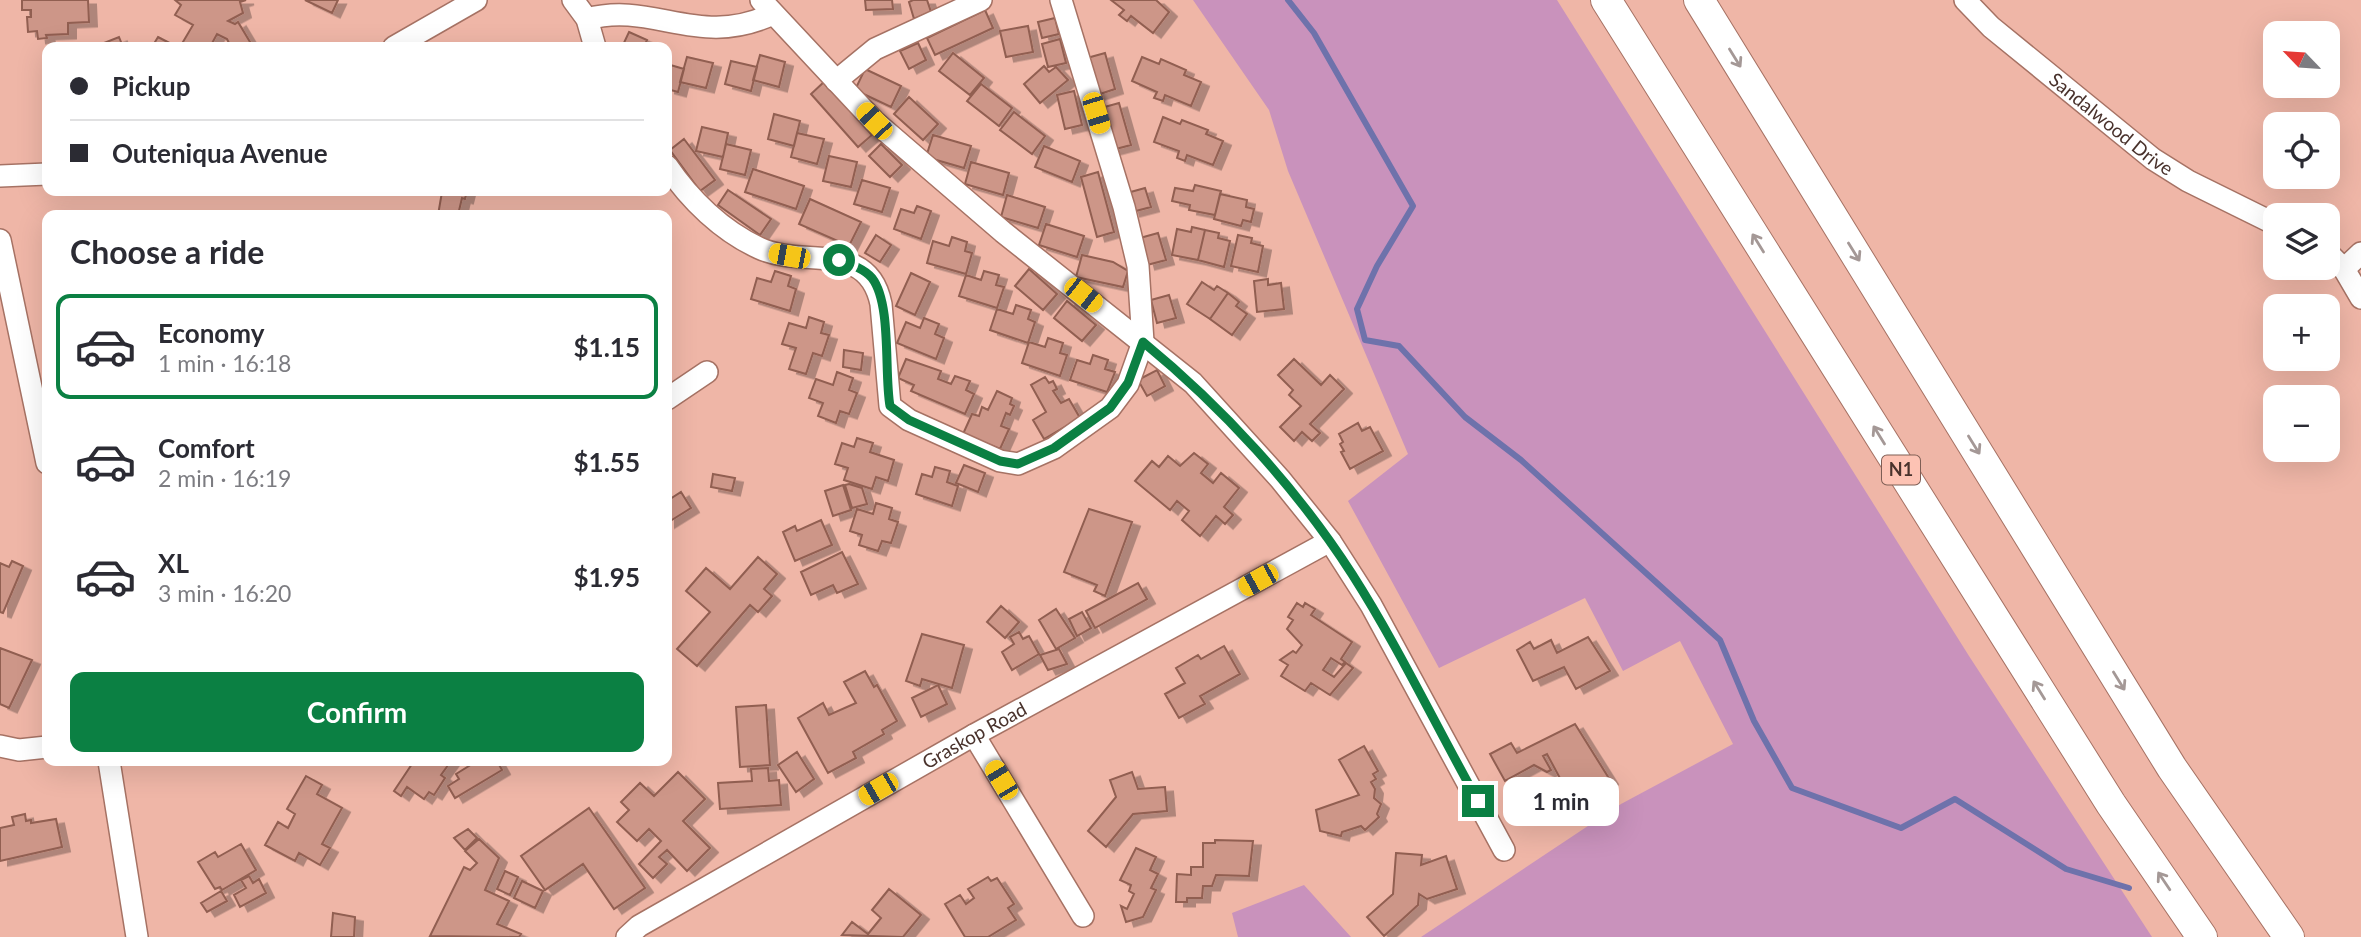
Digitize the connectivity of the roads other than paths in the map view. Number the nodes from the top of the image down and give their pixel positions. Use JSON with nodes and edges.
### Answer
{"nodes":[{"id":1,"x":476,"y":0,"type":"edge"},
{"id":2,"x":573,"y":0,"type":"edge"},
{"id":3,"x":981,"y":0,"type":"edge"},
{"id":4,"x":1061,"y":0,"type":"edge"},
{"id":5,"x":1606,"y":0,"type":"edge"},
{"id":6,"x":1699,"y":0,"type":"edge"},
{"id":7,"x":1976,"y":3,"type":"edge"},
{"id":8,"x":767,"y":7,"type":"edge"},
{"id":9,"x":587,"y":19,"type":"junction"},
{"id":10,"x":403,"y":42,"type":"edge"},
{"id":11,"x":594,"y":42,"type":"edge"},
{"id":12,"x":836,"y":81,"type":"junction"},
{"id":13,"x":672,"y":172,"type":"edge"},
{"id":14,"x":42,"y":174,"type":"edge"},
{"id":15,"x":0,"y":176,"type":"edge"},
{"id":16,"x":2263,"y":218,"type":"edge"},
{"id":17,"x":0,"y":240,"type":"edge"},
{"id":18,"x":2361,"y":253,"type":"edge"},
{"id":19,"x":2340,"y":265,"type":"edge"},
{"id":20,"x":2344,"y":269,"type":"junction"},
{"id":21,"x":2361,"y":298,"type":"edge"},
{"id":22,"x":1143,"y":342,"type":"junction"},
{"id":23,"x":707,"y":372,"type":"dead end"},
{"id":24,"x":672,"y":396,"type":"edge"},
{"id":25,"x":42,"y":439,"type":"edge"},
{"id":26,"x":1329,"y":541,"type":"junction"},
{"id":27,"x":974,"y":735,"type":"junction"},
{"id":28,"x":0,"y":746,"type":"edge"},
{"id":29,"x":42,"y":748,"type":"edge"},
{"id":30,"x":110,"y":766,"type":"edge"},
{"id":31,"x":1504,"y":850,"type":"dead end"},
{"id":32,"x":1083,"y":916,"type":"dead end"},
{"id":33,"x":137,"y":937,"type":"edge"},
{"id":34,"x":626,"y":937,"type":"edge"},
{"id":35,"x":2202,"y":937,"type":"edge"},
{"id":36,"x":2289,"y":937,"type":"edge"}],
"edges":[{"from":1,"to":10,"type":"street"},
{"from":2,"to":9,"type":"street"},
{"from":3,"to":12,"type":"street"},
{"from":4,"to":22,"type":"street"},
{"from":35,"to":5,"type":"highway","number":"N1","one_way":true},
{"from":6,"to":36,"type":"highway","one_way":true},
{"from":7,"to":16,"type":"street","name":"Sandalwood Drive"},
{"from":8,"to":9,"type":"street"},
{"from":8,"to":12,"type":"street"},
{"from":9,"to":11,"type":"street"},
{"from":12,"to":22,"type":"street"},
{"from":13,"to":22,"type":"street"},
{"from":14,"to":15,"type":"street"},
{"from":17,"to":25,"type":"street"},
{"from":18,"to":20,"type":"street"},
{"from":19,"to":20,"type":"street"},
{"from":20,"to":21,"type":"street"},
{"from":22,"to":26,"type":"street"},
{"from":23,"to":24,"type":"street"},
{"from":26,"to":27,"type":"street","name":"Graskop Road"},
{"from":26,"to":31,"type":"street"},
{"from":27,"to":32,"type":"street"},
{"from":27,"to":34,"type":"street","name":"Graskop Road"},
{"from":28,"to":29,"type":"street"},
{"from":30,"to":33,"type":"street"}]}
